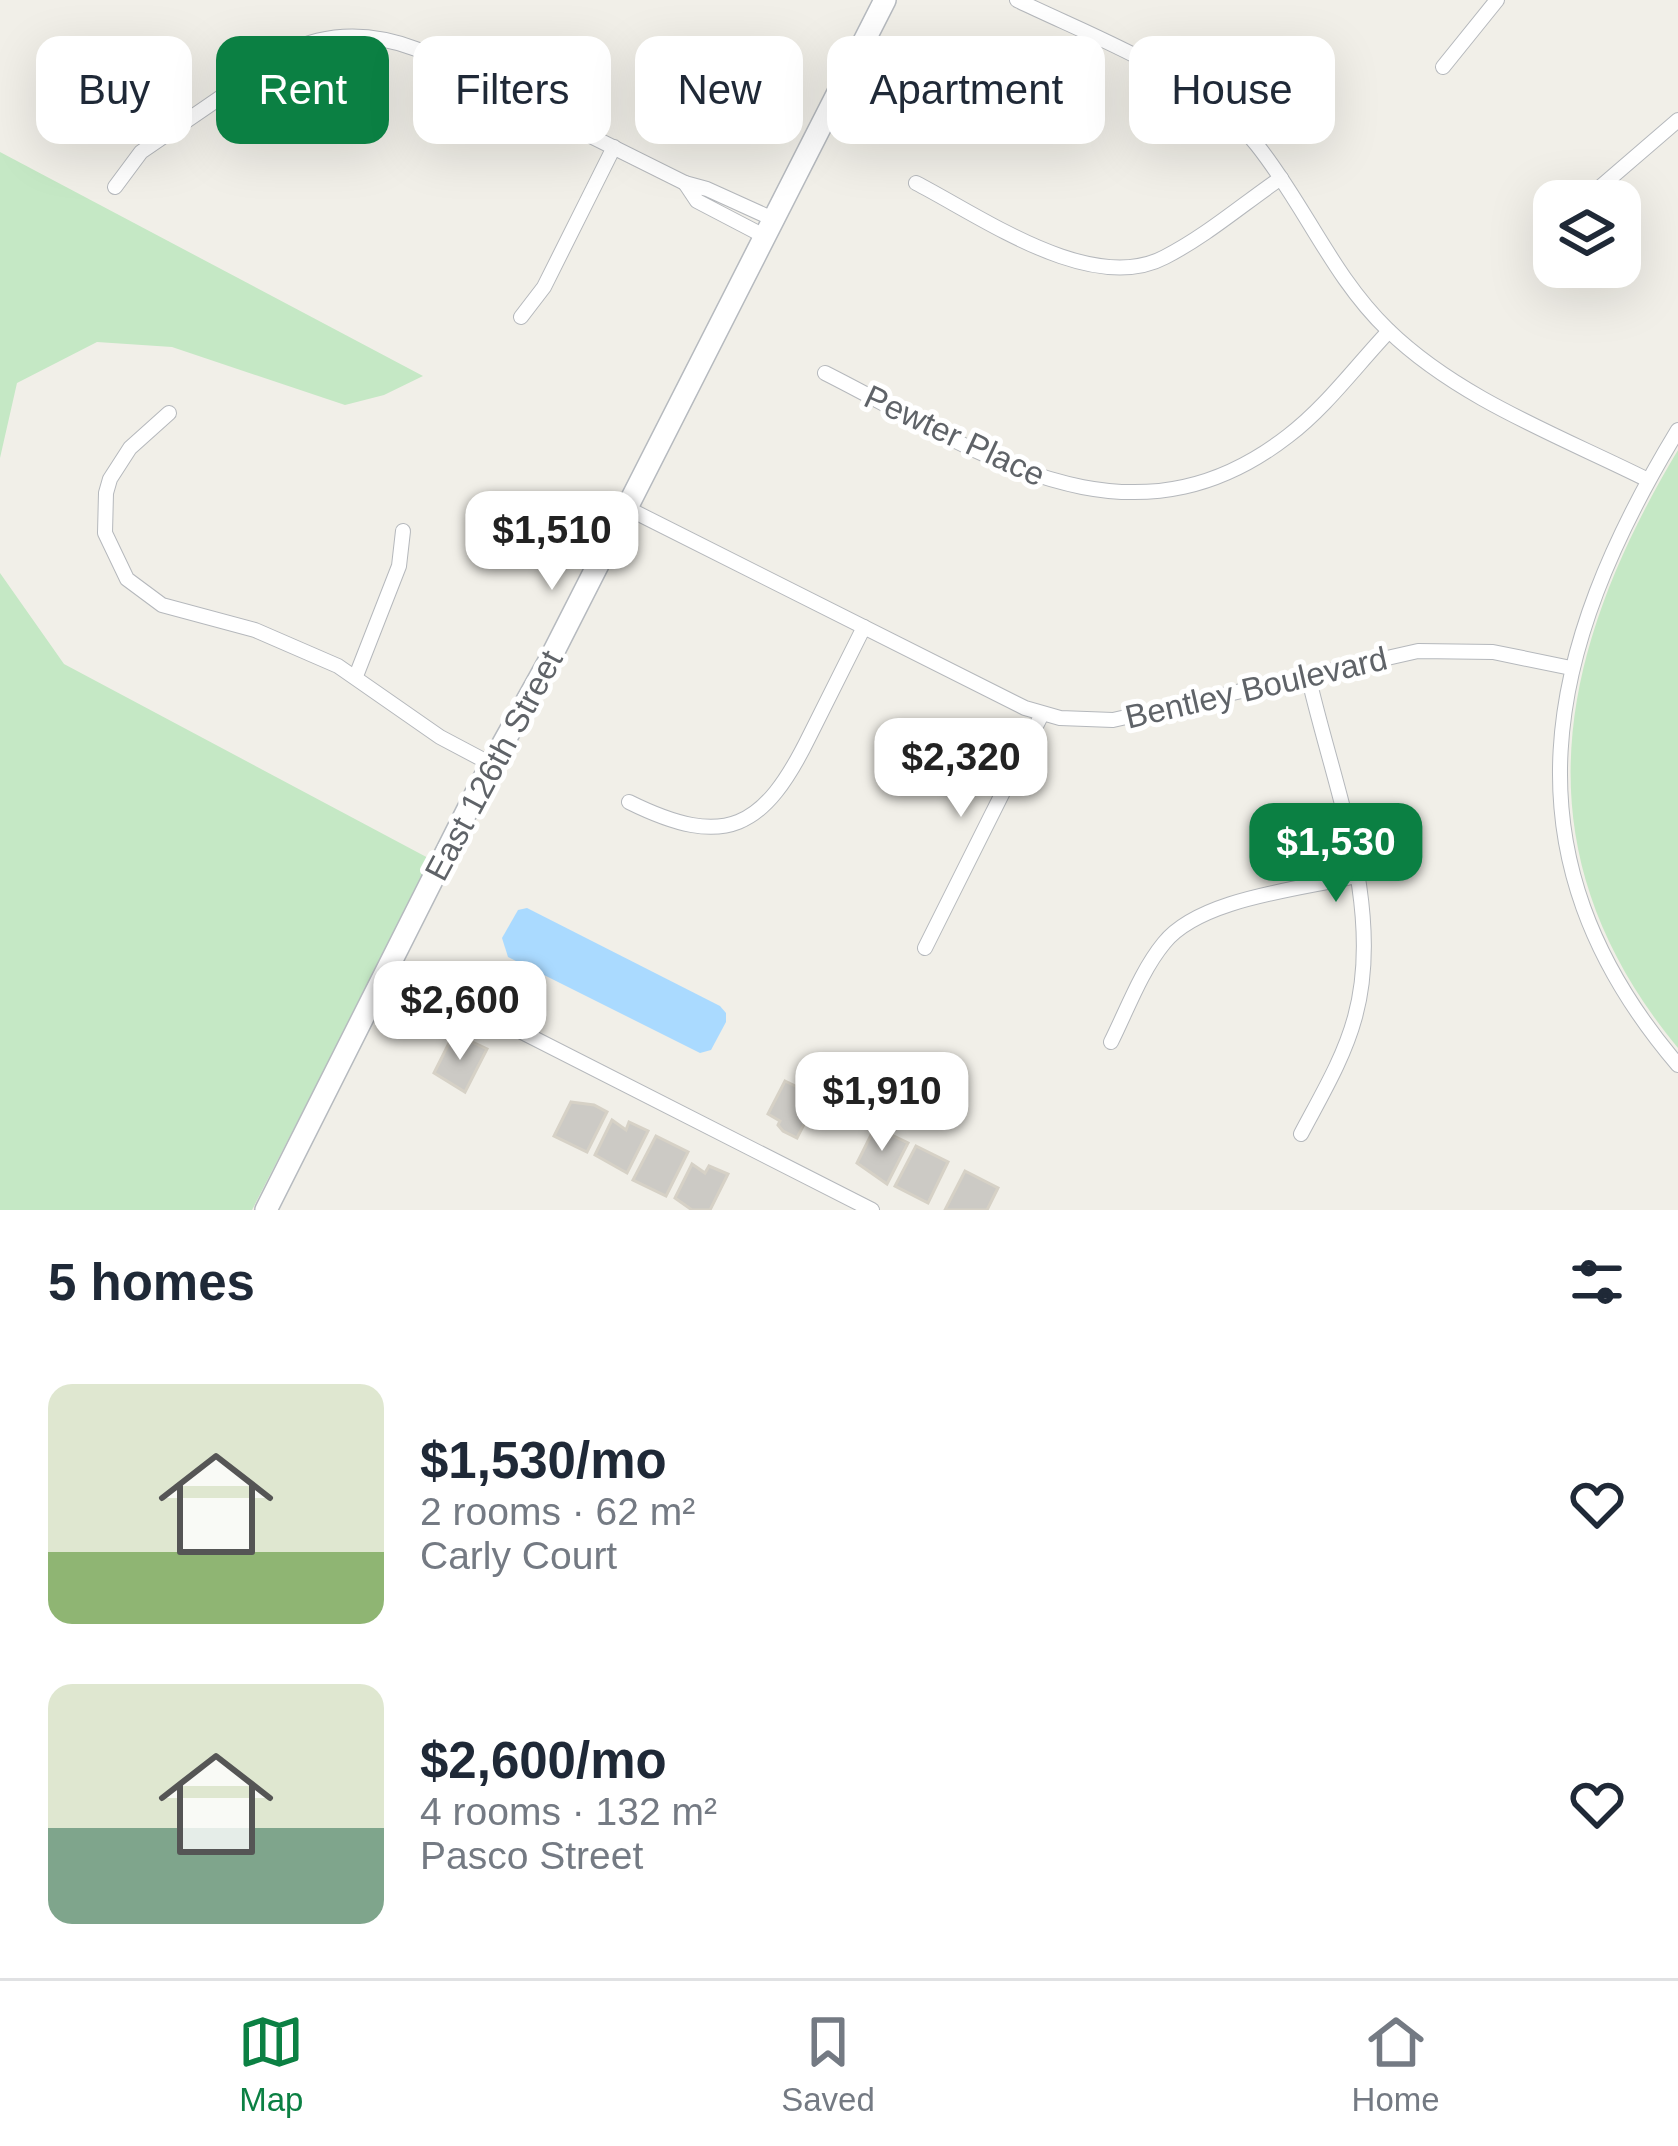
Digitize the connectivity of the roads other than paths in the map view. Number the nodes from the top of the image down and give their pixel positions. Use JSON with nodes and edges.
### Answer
{"nodes":[{"id":1,"x":885,"y":0,"type":"edge"},
{"id":2,"x":1017,"y":0,"type":"edge"},
{"id":3,"x":1497,"y":0,"type":"edge"},
{"id":4,"x":1442,"y":67,"type":"dead end"},
{"id":5,"x":1678,"y":120,"type":"edge"},
{"id":6,"x":614,"y":147,"type":"junction"},
{"id":7,"x":1280,"y":178,"type":"junction"},
{"id":8,"x":1608,"y":180,"type":"edge"},
{"id":9,"x":916,"y":183,"type":"dead end"},
{"id":10,"x":116,"y":187,"type":"dead end"},
{"id":11,"x":768,"y":227,"type":"junction"},
{"id":12,"x":521,"y":316,"type":"dead end"},
{"id":13,"x":1389,"y":331,"type":"junction"},
{"id":14,"x":825,"y":373,"type":"dead end"},
{"id":15,"x":169,"y":413,"type":"dead end"},
{"id":16,"x":1678,"y":430,"type":"edge"},
{"id":17,"x":1648,"y":480,"type":"junction"},
{"id":18,"x":627,"y":508,"type":"junction"},
{"id":19,"x":403,"y":531,"type":"dead end"},
{"id":20,"x":864,"y":628,"type":"junction"},
{"id":21,"x":1571,"y":668,"type":"junction"},
{"id":22,"x":1307,"y":675,"type":"junction"},
{"id":23,"x":356,"y":676,"type":"junction"},
{"id":24,"x":1042,"y":715,"type":"junction"},
{"id":25,"x":491,"y":764,"type":"junction"},
{"id":26,"x":629,"y":802,"type":"dead end"},
{"id":27,"x":1356,"y":876,"type":"junction"},
{"id":28,"x":925,"y":948,"type":"dead end"},
{"id":29,"x":388,"y":964,"type":"junction"},
{"id":30,"x":1111,"y":1042,"type":"dead end"},
{"id":31,"x":1678,"y":1065,"type":"edge"},
{"id":32,"x":1301,"y":1134,"type":"dead end"},
{"id":33,"x":266,"y":1210,"type":"edge"},
{"id":34,"x":872,"y":1210,"type":"edge"}],
"edges":[{"from":1,"to":11,"type":"main road","name":"East 126th Street"},
{"from":2,"to":7,"type":"street"},
{"from":3,"to":4,"type":"street"},
{"from":5,"to":8,"type":"street"},
{"from":6,"to":10,"type":"street"},
{"from":6,"to":11,"type":"street"},
{"from":6,"to":12,"type":"street"},
{"from":7,"to":9,"type":"street"},
{"from":7,"to":13,"type":"street"},
{"from":11,"to":18,"type":"main road","name":"East 126th Street"},
{"from":13,"to":14,"type":"street","name":"Pewter Place"},
{"from":13,"to":17,"type":"street"},
{"from":15,"to":23,"type":"street"},
{"from":16,"to":17,"type":"street"},
{"from":17,"to":21,"type":"street"},
{"from":18,"to":20,"type":"street","name":"Bentley Boulevard"},
{"from":18,"to":25,"type":"main road","name":"East 126th Street"},
{"from":19,"to":23,"type":"street"},
{"from":20,"to":24,"type":"street","name":"Bentley Boulevard"},
{"from":20,"to":26,"type":"street"},
{"from":21,"to":22,"type":"street","name":"Bentley Boulevard"},
{"from":21,"to":31,"type":"street"},
{"from":22,"to":24,"type":"street","name":"Bentley Boulevard"},
{"from":22,"to":27,"type":"street"},
{"from":23,"to":25,"type":"street"},
{"from":24,"to":28,"type":"street"},
{"from":25,"to":29,"type":"main road","name":"East 126th Street"},
{"from":27,"to":30,"type":"street"},
{"from":27,"to":32,"type":"street"},
{"from":29,"to":33,"type":"main road","name":"East 126th Street"},
{"from":29,"to":34,"type":"street"}]}
